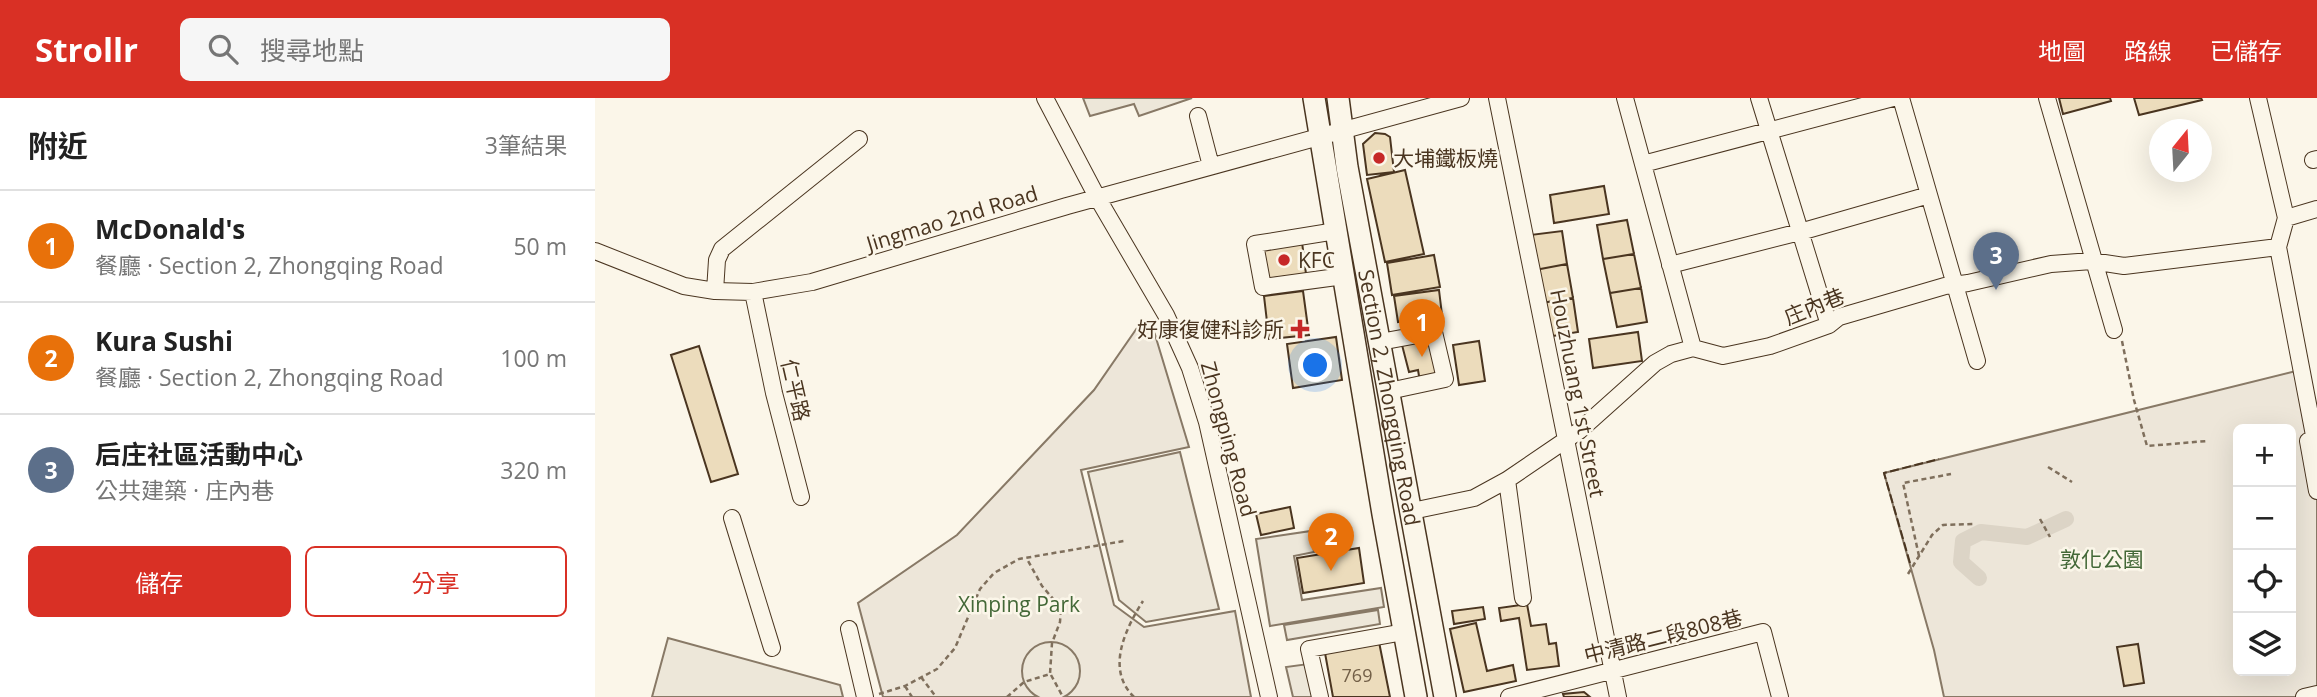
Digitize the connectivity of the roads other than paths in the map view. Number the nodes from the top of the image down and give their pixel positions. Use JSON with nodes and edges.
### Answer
{"nodes":[{"id":1,"x":1045,"y":98,"type":"edge"},
{"id":2,"x":1314,"y":98,"type":"edge"},
{"id":3,"x":1338,"y":98,"type":"edge"},
{"id":4,"x":1461,"y":98,"type":"edge"},
{"id":5,"x":1497,"y":98,"type":"edge"},
{"id":6,"x":1625,"y":98,"type":"edge"},
{"id":7,"x":1759,"y":98,"type":"edge"},
{"id":8,"x":1892,"y":98,"type":"edge"},
{"id":9,"x":1901,"y":98,"type":"edge"},
{"id":10,"x":2046,"y":98,"type":"edge"},
{"id":11,"x":2260,"y":99,"type":"edge"},
{"id":12,"x":1198,"y":116,"type":"dead end"},
{"id":13,"x":1343,"y":129,"type":"junction"},
{"id":14,"x":1768,"y":130,"type":"junction"},
{"id":15,"x":1320,"y":135,"type":"junction"},
{"id":16,"x":859,"y":139,"type":"dead end"},
{"id":17,"x":1643,"y":164,"type":"junction"},
{"id":18,"x":1211,"y":166,"type":"junction"},
{"id":19,"x":1929,"y":195,"type":"junction"},
{"id":20,"x":1097,"y":197,"type":"junction"},
{"id":21,"x":2317,"y":209,"type":"edge"},
{"id":22,"x":2286,"y":218,"type":"junction"},
{"id":23,"x":1336,"y":232,"type":"junction"},
{"id":24,"x":1800,"y":232,"type":"junction"},
{"id":25,"x":2279,"y":247,"type":"junction"},
{"id":26,"x":595,"y":251,"type":"edge"},
{"id":27,"x":2094,"y":261,"type":"junction"},
{"id":28,"x":1670,"y":265,"type":"junction"},
{"id":29,"x":1344,"y":276,"type":"junction"},
{"id":30,"x":1954,"y":284,"type":"junction"},
{"id":31,"x":715,"y":291,"type":"junction"},
{"id":32,"x":753,"y":292,"type":"junction"},
{"id":33,"x":1829,"y":325,"type":"junction"},
{"id":34,"x":2118,"y":335,"type":"road end"},
{"id":35,"x":1380,"y":342,"type":"junction"},
{"id":36,"x":1693,"y":348,"type":"junction"},
{"id":37,"x":1977,"y":361,"type":"dead end"},
{"id":38,"x":2304,"y":383,"type":"junction"},
{"id":39,"x":1389,"y":391,"type":"junction"},
{"id":40,"x":1566,"y":440,"type":"junction"},
{"id":41,"x":2317,"y":451,"type":"edge"},
{"id":42,"x":1507,"y":480,"type":"junction"},
{"id":43,"x":2317,"y":491,"type":"edge"},
{"id":44,"x":801,"y":497,"type":"dead end"},
{"id":45,"x":1412,"y":511,"type":"junction"},
{"id":46,"x":732,"y":518,"type":"dead end"},
{"id":47,"x":1523,"y":598,"type":"dead end"},
{"id":48,"x":849,"y":629,"type":"dead end"},
{"id":49,"x":1404,"y":632,"type":"junction"},
{"id":50,"x":772,"y":648,"type":"dead end"},
{"id":51,"x":1612,"y":671,"type":"junction"},
{"id":52,"x":2317,"y":694,"type":"edge"},
{"id":53,"x":871,"y":696,"type":"edge"},
{"id":54,"x":1269,"y":697,"type":"edge"},
{"id":55,"x":1320,"y":697,"type":"edge"},
{"id":56,"x":1416,"y":697,"type":"edge"},
{"id":57,"x":1445,"y":697,"type":"edge"},
{"id":58,"x":1509,"y":697,"type":"edge"},
{"id":59,"x":1618,"y":697,"type":"edge"},
{"id":60,"x":1780,"y":697,"type":"edge"},
{"id":61,"x":2304,"y":697,"type":"edge"}],
"edges":[{"from":1,"to":20,"type":"street","name":"Zhongping Road"},
{"from":2,"to":15,"type":"main road","name":"Section 2, Zhongqing Road"},
{"from":3,"to":13,"type":"main road","name":"Section 2, Zhongqing Road"},
{"from":4,"to":13,"type":"street","name":"Jingmao 2nd Road"},
{"from":5,"to":40,"type":"street","name":"Houzhuang 1st Street"},
{"from":6,"to":17,"type":"street"},
{"from":7,"to":14,"type":"street"},
{"from":8,"to":14,"type":"street"},
{"from":9,"to":19,"type":"street"},
{"from":10,"to":27,"type":"street"},
{"from":11,"to":22,"type":"street"},
{"from":12,"to":18,"type":"street"},
{"from":13,"to":15,"type":"street","name":"Jingmao 2nd Road"},
{"from":13,"to":35,"type":"main road","name":"Section 2, Zhongqing Road"},
{"from":14,"to":17,"type":"street"},
{"from":14,"to":24,"type":"street"},
{"from":15,"to":18,"type":"street","name":"Jingmao 2nd Road"},
{"from":15,"to":23,"type":"main road","name":"Section 2, Zhongqing Road"},
{"from":16,"to":31,"type":"street"},
{"from":17,"to":28,"type":"street"},
{"from":18,"to":20,"type":"street","name":"Jingmao 2nd Road"},
{"from":19,"to":24,"type":"street"},
{"from":19,"to":30,"type":"street"},
{"from":20,"to":32,"type":"street","name":"Jingmao 2nd Road"},
{"from":20,"to":54,"type":"street","name":"Zhongping Road"},
{"from":21,"to":22,"type":"street"},
{"from":22,"to":25,"type":"street"},
{"from":23,"to":29,"type":"main road","name":"Section 2, Zhongqing Road"},
{"from":23,"to":29,"type":"street"},
{"from":24,"to":28,"type":"street"},
{"from":24,"to":33,"type":"street"},
{"from":25,"to":27,"type":"street","name":"庄內巷"},
{"from":25,"to":38,"type":"street"},
{"from":26,"to":31,"type":"street","name":"Jingmao 2nd Road"},
{"from":27,"to":30,"type":"street","name":"庄內巷"},
{"from":27,"to":34,"type":"street"},
{"from":28,"to":36,"type":"street"},
{"from":29,"to":49,"type":"main road","name":"Section 2, Zhongqing Road"},
{"from":30,"to":33,"type":"street","name":"庄內巷"},
{"from":30,"to":37,"type":"street"},
{"from":31,"to":32,"type":"street","name":"Jingmao 2nd Road"},
{"from":32,"to":44,"type":"street","name":"仁平路"},
{"from":33,"to":36,"type":"street","name":"庄內巷"},
{"from":35,"to":39,"type":"main road","name":"Section 2, Zhongqing Road"},
{"from":35,"to":39,"type":"street"},
{"from":36,"to":40,"type":"street"},
{"from":38,"to":41,"type":"street"},
{"from":38,"to":43,"type":"street"},
{"from":39,"to":45,"type":"main road","name":"Section 2, Zhongqing Road"},
{"from":40,"to":42,"type":"street"},
{"from":40,"to":51,"type":"street","name":"Houzhuang 1st Street"},
{"from":42,"to":45,"type":"street"},
{"from":42,"to":47,"type":"street"},
{"from":45,"to":57,"type":"main road","name":"Section 2, Zhongqing Road"},
{"from":46,"to":50,"type":"street"},
{"from":48,"to":53,"type":"street"},
{"from":49,"to":55,"type":"street"},
{"from":49,"to":56,"type":"main road","name":"Section 2, Zhongqing Road"},
{"from":51,"to":58,"type":"street","name":"中清路二段808巷"},
{"from":51,"to":59,"type":"street","name":"Houzhuang 1st Street"},
{"from":51,"to":60,"type":"street","name":"中清路二段808巷"},
{"from":52,"to":61,"type":"street"}]}
